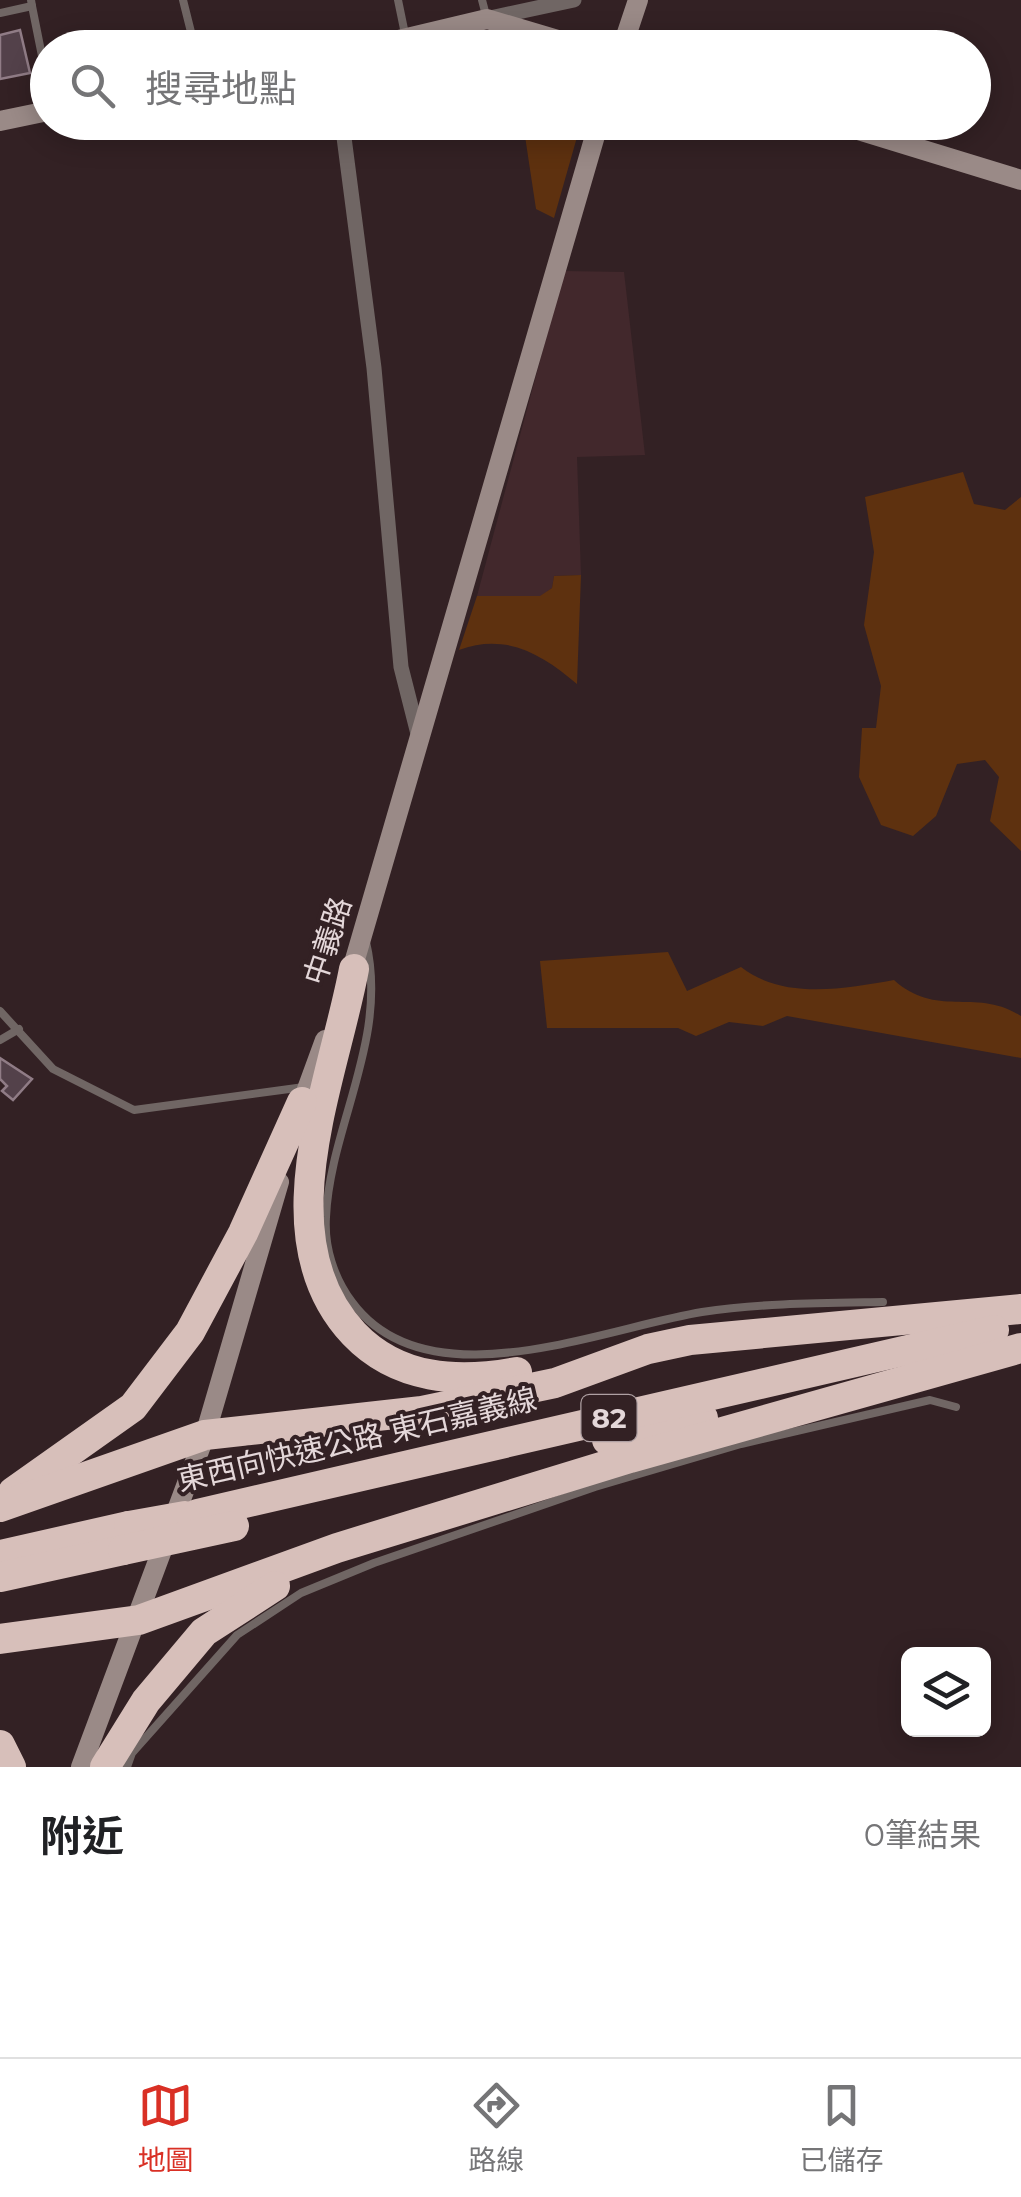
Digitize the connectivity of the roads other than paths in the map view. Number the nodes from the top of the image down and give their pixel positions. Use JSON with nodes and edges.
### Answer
{"nodes":[{"id":1,"x":182,"y":0,"type":"edge"},
{"id":2,"x":398,"y":0,"type":"edge"},
{"id":3,"x":574,"y":0,"type":"edge"},
{"id":4,"x":638,"y":0,"type":"edge"},
{"id":5,"x":32,"y":3,"type":"edge"},
{"id":6,"x":485,"y":9,"type":"edge"},
{"id":7,"x":0,"y":12,"type":"edge"},
{"id":8,"x":37,"y":30,"type":"edge"},
{"id":9,"x":190,"y":30,"type":"edge"},
{"id":10,"x":404,"y":30,"type":"edge"},
{"id":11,"x":430,"y":30,"type":"edge"},
{"id":12,"x":539,"y":30,"type":"edge"},
{"id":13,"x":628,"y":30,"type":"edge"},
{"id":14,"x":30,"y":115,"type":"edge"},
{"id":15,"x":0,"y":121,"type":"edge"},
{"id":16,"x":344,"y":140,"type":"edge"},
{"id":17,"x":595,"y":140,"type":"edge"},
{"id":18,"x":891,"y":140,"type":"edge"},
{"id":19,"x":1021,"y":180,"type":"edge"},
{"id":20,"x":420,"y":743,"type":"junction"},
{"id":21,"x":363,"y":930,"type":"junction"},
{"id":22,"x":354,"y":969,"type":"joint"},
{"id":23,"x":0,"y":1011,"type":"edge"},
{"id":24,"x":19,"y":1029,"type":"junction"},
{"id":25,"x":0,"y":1040,"type":"edge"},
{"id":26,"x":312,"y":1094,"type":"junction"},
{"id":27,"x":883,"y":1302,"type":"dead end"},
{"id":28,"x":1021,"y":1309,"type":"edge"},
{"id":29,"x":1021,"y":1324,"type":"edge"},
{"id":30,"x":1021,"y":1346,"type":"edge"},
{"id":31,"x":648,"y":1349,"type":"junction"},
{"id":32,"x":956,"y":1407,"type":"dead end"},
{"id":33,"x":205,"y":1435,"type":"junction"},
{"id":34,"x":0,"y":1505,"type":"edge"},
{"id":35,"x":412,"y":1528,"type":"junction"},
{"id":36,"x":126,"y":1538,"type":"junction"},
{"id":37,"x":0,"y":1555,"type":"edge"},
{"id":38,"x":0,"y":1577,"type":"edge"},
{"id":39,"x":139,"y":1620,"type":"junction"},
{"id":40,"x":0,"y":1640,"type":"edge"},
{"id":41,"x":0,"y":1745,"type":"edge"},
{"id":42,"x":11,"y":1767,"type":"edge"},
{"id":43,"x":80,"y":1767,"type":"edge"},
{"id":44,"x":106,"y":1767,"type":"edge"},
{"id":45,"x":127,"y":1767,"type":"edge"}],
"edges":[{"from":1,"to":9,"type":"lane"},
{"from":2,"to":10,"type":"lane"},
{"from":3,"to":6,"type":"street"},
{"from":4,"to":13,"type":"street"},
{"from":5,"to":7,"type":"lane"},
{"from":5,"to":8,"type":"lane"},
{"from":6,"to":11,"type":"street"},
{"from":6,"to":12,"type":"street"},
{"from":14,"to":15,"type":"street"},
{"from":16,"to":20,"type":"street"},
{"from":17,"to":20,"type":"street","name":"中義路"},
{"from":18,"to":19,"type":"street"},
{"from":20,"to":21,"type":"street","name":"中義路"},
{"from":21,"to":22,"type":"street","name":"中義路"},
{"from":21,"to":27,"type":"lane"},
{"from":22,"to":26,"type":"highway"},
{"from":23,"to":24,"type":"lane"},
{"from":24,"to":25,"type":"lane"},
{"from":24,"to":26,"type":"lane"},
{"from":26,"to":31,"type":"highway"},
{"from":26,"to":33,"type":"street"},
{"from":26,"to":34,"type":"highway"},
{"from":28,"to":31,"type":"highway"},
{"from":29,"to":36,"type":"highway","name":"東西向快速公路 東石嘉義線","number":"82","bridge":true},
{"from":30,"to":35,"type":"highway"},
{"from":30,"to":36,"type":"highway","name":"東西向快速公路 東石嘉義線","number":"82","bridge":true},
{"from":31,"to":33,"type":"highway"},
{"from":32,"to":45,"type":"lane"},
{"from":33,"to":34,"type":"highway"},
{"from":33,"to":39,"type":"street"},
{"from":35,"to":39,"type":"highway"},
{"from":35,"to":44,"type":"highway"},
{"from":36,"to":37,"type":"highway","name":"東西向快速公路 東石嘉義線","number":"82"},
{"from":36,"to":38,"type":"highway","name":"東西向快速公路 東石嘉義線","number":"82"},
{"from":39,"to":40,"type":"highway"},
{"from":39,"to":43,"type":"street"},
{"from":41,"to":42,"type":"highway"}]}
